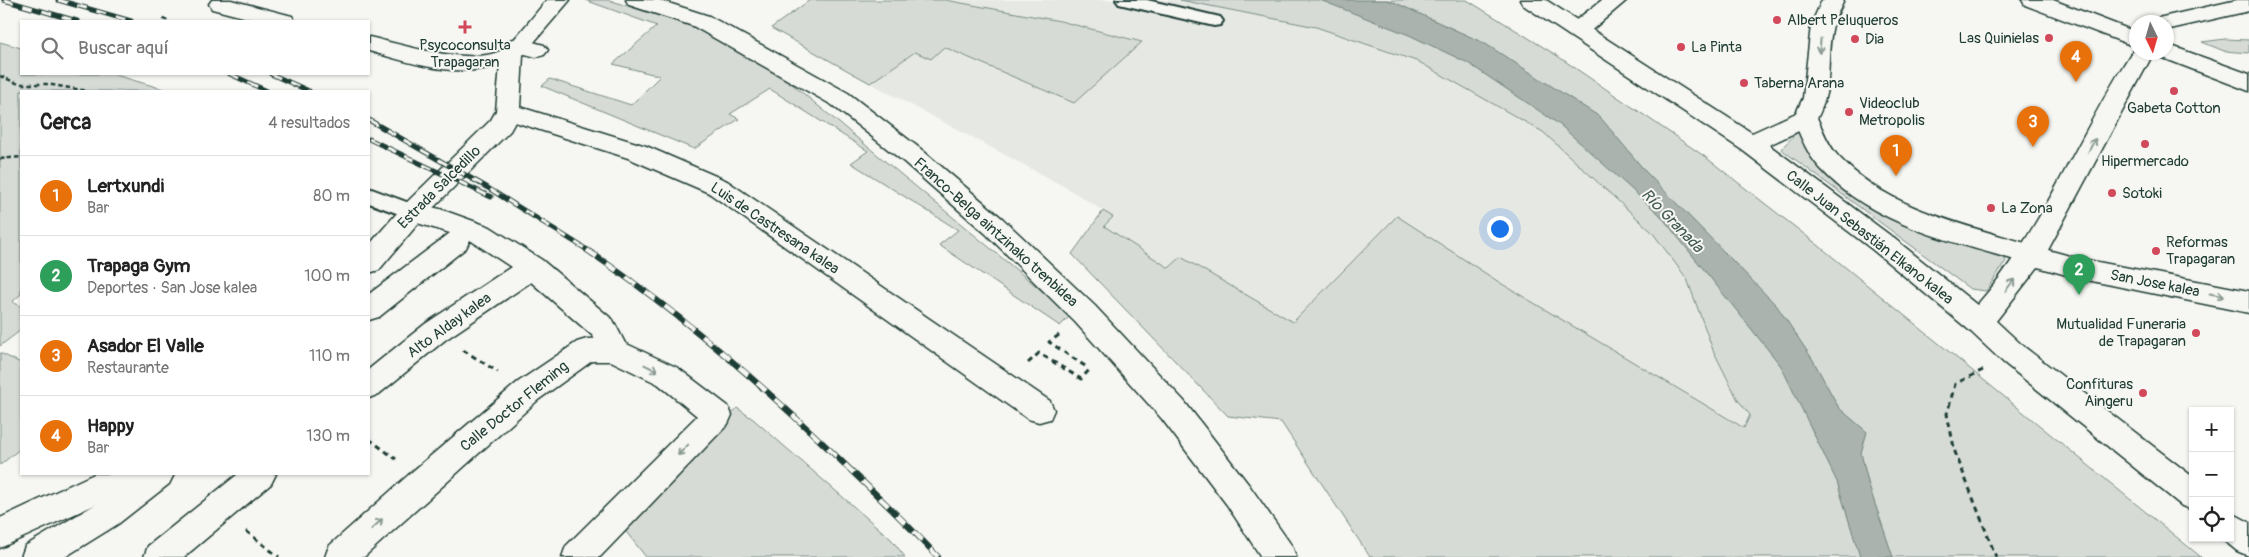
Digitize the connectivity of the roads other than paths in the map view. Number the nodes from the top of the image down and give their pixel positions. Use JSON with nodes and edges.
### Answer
{"nodes":[{"id":1,"x":559,"y":0,"type":"edge"},
{"id":2,"x":637,"y":0,"type":"edge"},
{"id":3,"x":1125,"y":0,"type":"edge"},
{"id":4,"x":1531,"y":0,"type":"edge"},
{"id":5,"x":1616,"y":0,"type":"edge"},
{"id":6,"x":1833,"y":0,"type":"edge"},
{"id":7,"x":2033,"y":0,"type":"edge"},
{"id":8,"x":220,"y":4,"type":"dead end"},
{"id":9,"x":2249,"y":4,"type":"edge"},
{"id":10,"x":280,"y":20,"type":"edge"},
{"id":11,"x":1214,"y":21,"type":"dead end"},
{"id":12,"x":2174,"y":21,"type":"edge"},
{"id":13,"x":1579,"y":30,"type":"junction"},
{"id":14,"x":2129,"y":37,"type":"edge"},
{"id":15,"x":370,"y":44,"type":"edge"},
{"id":16,"x":522,"y":50,"type":"junction"},
{"id":17,"x":2174,"y":54,"type":"edge"},
{"id":18,"x":2139,"y":60,"type":"edge"},
{"id":19,"x":2249,"y":83,"type":"edge"},
{"id":20,"x":508,"y":111,"type":"junction"},
{"id":21,"x":1805,"y":118,"type":"junction"},
{"id":22,"x":1751,"y":144,"type":"junction"},
{"id":23,"x":370,"y":196,"type":"edge"},
{"id":24,"x":413,"y":212,"type":"junction"},
{"id":25,"x":457,"y":241,"type":"dead end"},
{"id":26,"x":2032,"y":255,"type":"junction"},
{"id":27,"x":370,"y":262,"type":"edge"},
{"id":28,"x":532,"y":267,"type":"junction"},
{"id":29,"x":2249,"y":302,"type":"edge"},
{"id":30,"x":370,"y":308,"type":"edge"},
{"id":31,"x":1979,"y":322,"type":"junction"},
{"id":32,"x":614,"y":350,"type":"junction"},
{"id":33,"x":370,"y":385,"type":"edge"},
{"id":34,"x":1039,"y":410,"type":"dead end"},
{"id":35,"x":120,"y":475,"type":"edge"},
{"id":36,"x":157,"y":475,"type":"edge"},
{"id":37,"x":259,"y":475,"type":"edge"},
{"id":38,"x":2189,"y":493,"type":"edge"},
{"id":39,"x":2234,"y":529,"type":"edge"},
{"id":40,"x":0,"y":534,"type":"edge"},
{"id":41,"x":2249,"y":541,"type":"edge"},
{"id":42,"x":37,"y":557,"type":"edge"},
{"id":43,"x":160,"y":557,"type":"edge"},
{"id":44,"x":341,"y":557,"type":"edge"},
{"id":45,"x":578,"y":557,"type":"edge"},
{"id":46,"x":1280,"y":557,"type":"edge"}],
"edges":[{"from":1,"to":16,"type":"street"},
{"from":2,"to":46,"type":"street","name":"Franco-Belga aintzinako trenbidea"},
{"from":3,"to":11,"type":"lane"},
{"from":4,"to":13,"type":"street","name":"Calle Juan Sebastián Elkano kalea"},
{"from":5,"to":13,"type":"street"},
{"from":6,"to":21,"type":"street","one_way":true},
{"from":7,"to":14,"type":"street"},
{"from":8,"to":10,"type":"street"},
{"from":9,"to":12,"type":"street"},
{"from":13,"to":22,"type":"street","name":"Calle Juan Sebastián Elkano kalea"},
{"from":15,"to":16,"type":"street"},
{"from":16,"to":20,"type":"street"},
{"from":17,"to":19,"type":"street"},
{"from":26,"to":18,"type":"street","one_way":true},
{"from":20,"to":24,"type":"street","name":"Estrada Salcedillo"},
{"from":20,"to":34,"type":"street","name":"Luis de Castresana kalea"},
{"from":21,"to":22,"type":"street"},
{"from":21,"to":26,"type":"street"},
{"from":22,"to":31,"type":"street","name":"Calle Juan Sebastián Elkano kalea"},
{"from":23,"to":24,"type":"lane"},
{"from":24,"to":27,"type":"street","name":"Estrada Salcedillo"},
{"from":24,"to":28,"type":"street"},
{"from":25,"to":30,"type":"street"},
{"from":26,"to":29,"type":"street","name":"San Jose kalea","one_way":true},
{"from":31,"to":26,"type":"street","one_way":true},
{"from":28,"to":32,"type":"street"},
{"from":28,"to":33,"type":"street","name":"Alto Alday kalea"},
{"from":31,"to":38,"type":"street","name":"Calle Juan Sebastián Elkano kalea"},
{"from":44,"to":32,"type":"street","name":"Calle Doctor Fleming","one_way":true},
{"from":32,"to":45,"type":"street","name":"Calle Doctor Fleming","one_way":true},
{"from":35,"to":40,"type":"street"},
{"from":36,"to":42,"type":"street"},
{"from":37,"to":43,"type":"street"},
{"from":39,"to":41,"type":"street"}]}
